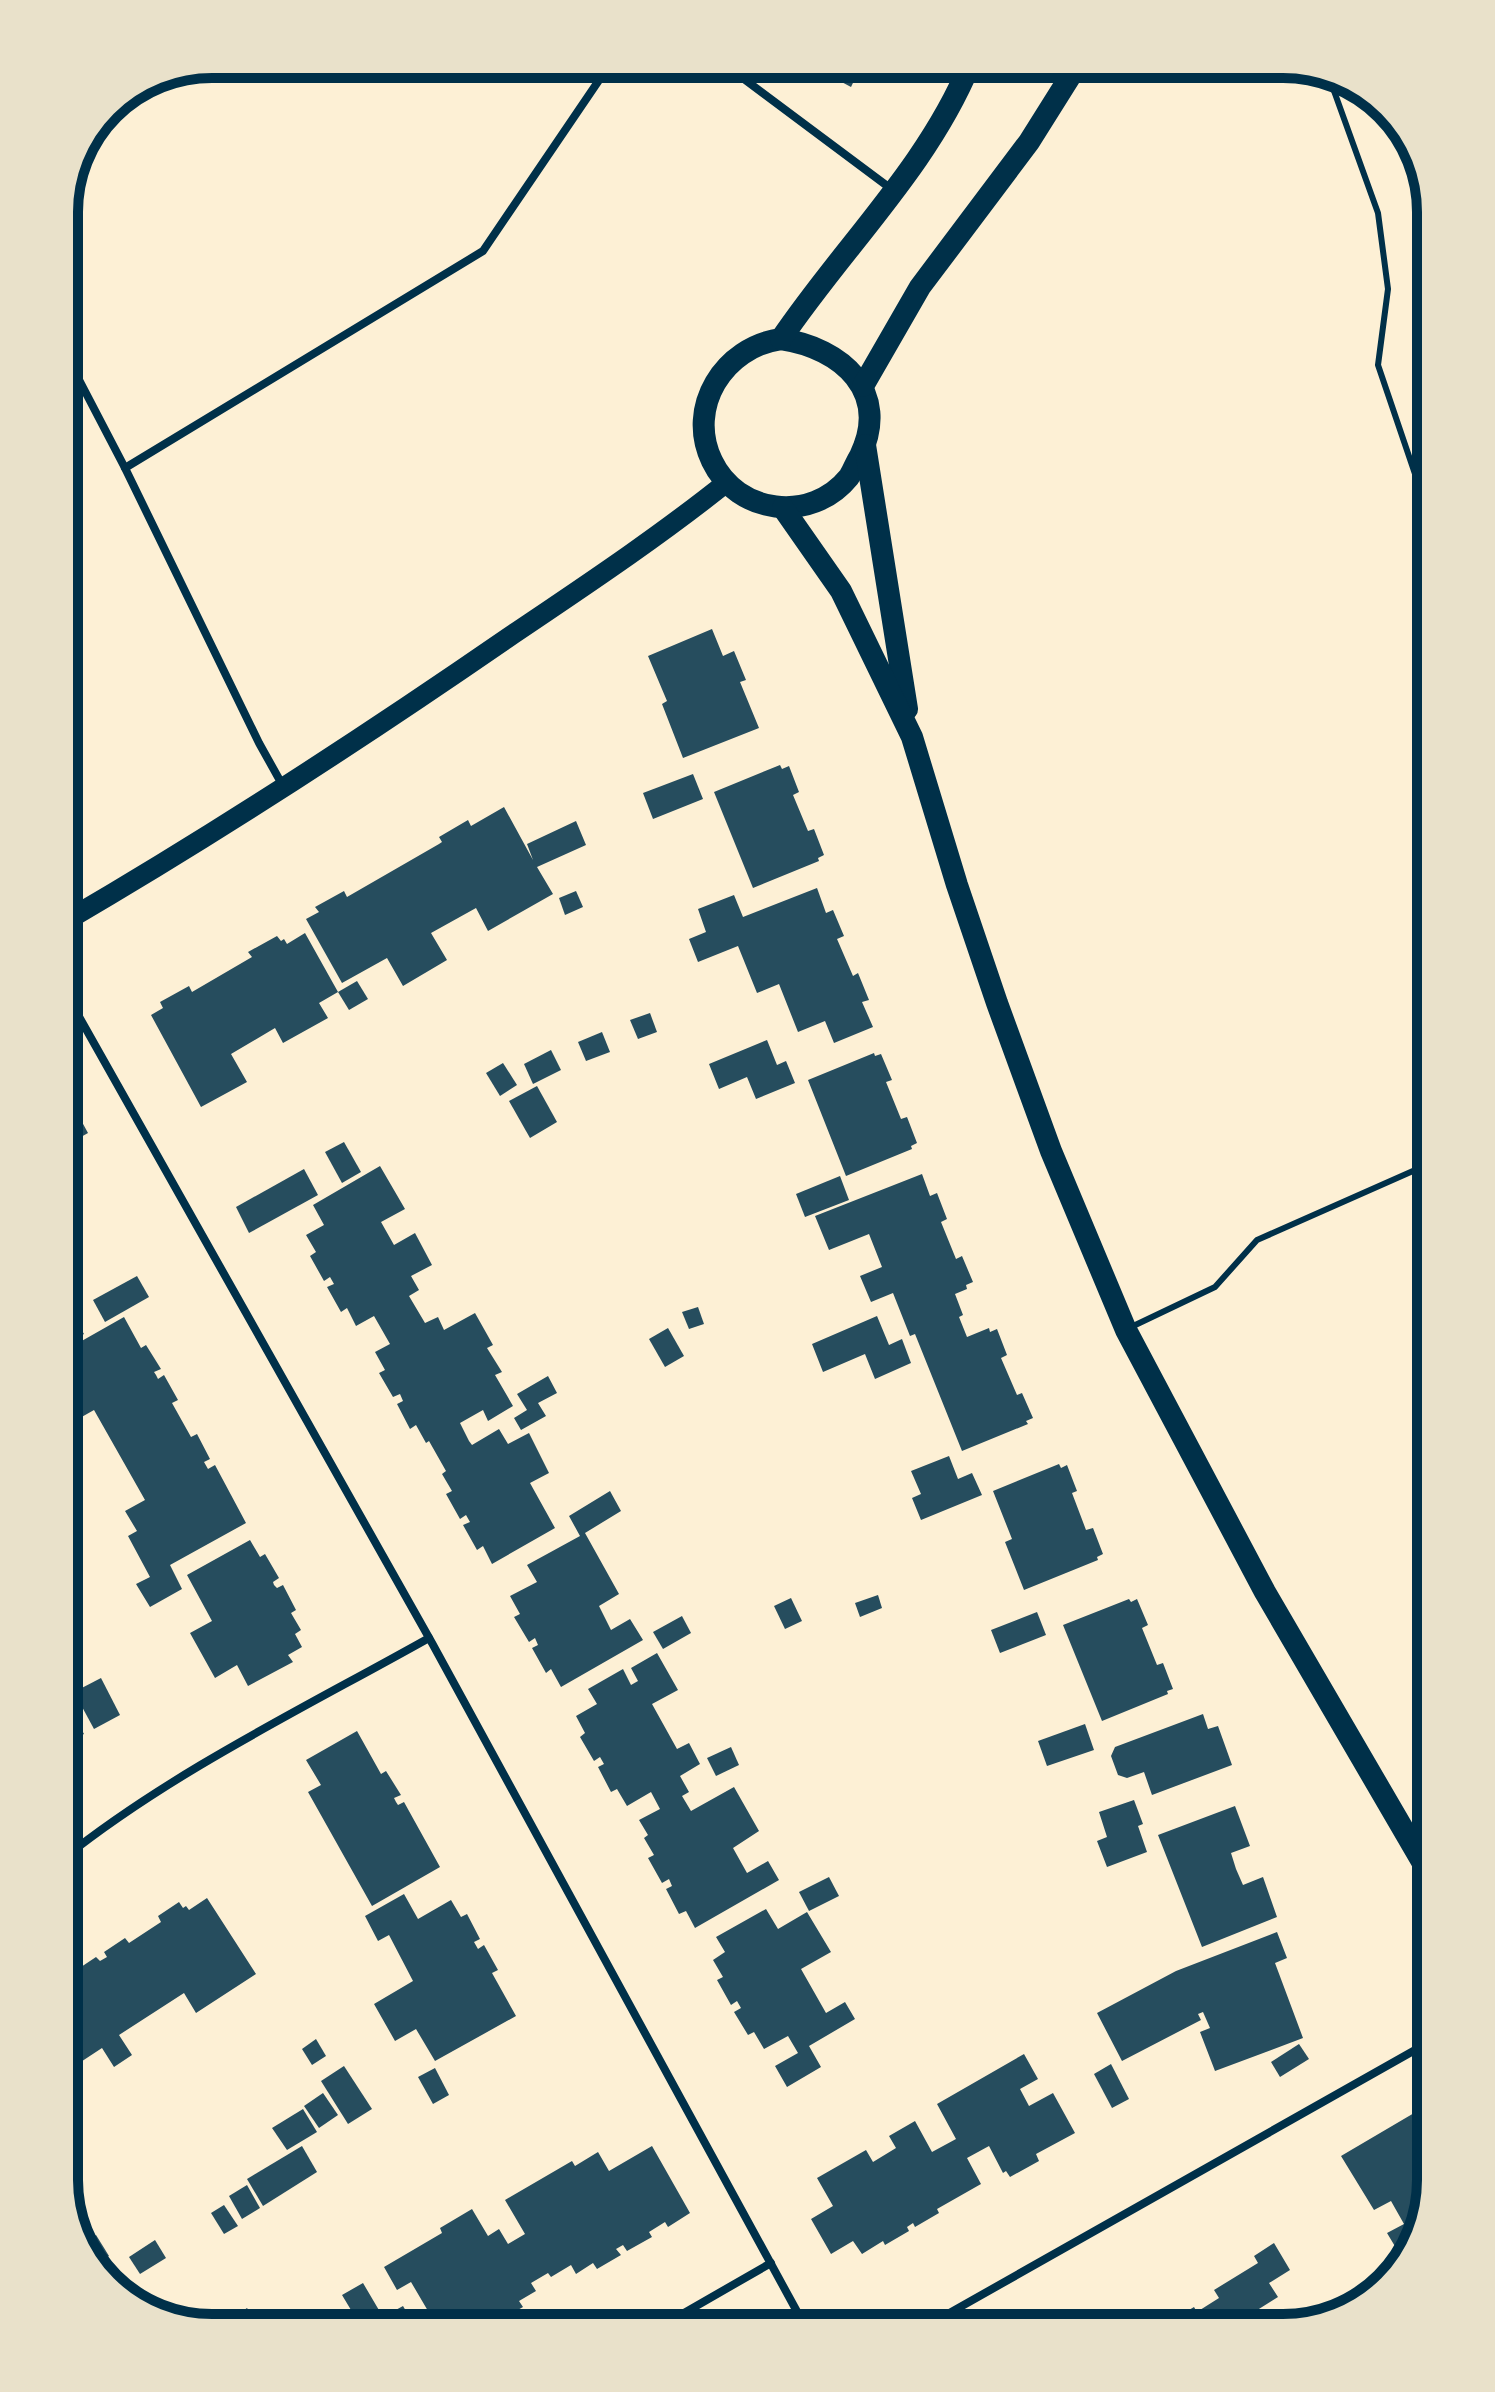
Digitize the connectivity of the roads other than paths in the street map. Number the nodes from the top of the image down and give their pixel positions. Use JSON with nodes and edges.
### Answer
{"nodes":[{"id":1,"x":600,"y":78,"type":"edge"},
{"id":2,"x":743,"y":78,"type":"edge"},
{"id":3,"x":963,"y":78,"type":"edge"},
{"id":4,"x":1069,"y":78,"type":"edge"},
{"id":5,"x":1333,"y":88,"type":"edge"},
{"id":6,"x":895,"y":191,"type":"junction"},
{"id":7,"x":781,"y":339,"type":"junction"},
{"id":8,"x":78,"y":378,"type":"edge"},
{"id":9,"x":863,"y":386,"type":"junction"},
{"id":10,"x":865,"y":445,"type":"junction"},
{"id":11,"x":125,"y":468,"type":"junction"},
{"id":12,"x":1417,"y":480,"type":"edge"},
{"id":13,"x":727,"y":482,"type":"junction"},
{"id":14,"x":783,"y":508,"type":"junction"},
{"id":15,"x":912,"y":737,"type":"junction"},
{"id":16,"x":284,"y":788,"type":"junction"},
{"id":17,"x":78,"y":914,"type":"edge"},
{"id":18,"x":78,"y":1015,"type":"edge"},
{"id":19,"x":1417,"y":1169,"type":"edge"},
{"id":20,"x":1126,"y":1330,"type":"junction"},
{"id":21,"x":429,"y":1638,"type":"junction"},
{"id":22,"x":78,"y":1848,"type":"edge"},
{"id":23,"x":1417,"y":1853,"type":"edge"},
{"id":24,"x":1417,"y":2049,"type":"edge"},
{"id":25,"x":771,"y":2263,"type":"junction"},
{"id":26,"x":682,"y":2314,"type":"edge"},
{"id":27,"x":798,"y":2314,"type":"edge"},
{"id":28,"x":948,"y":2314,"type":"edge"}],
"edges":[{"from":1,"to":11,"type":"street"},
{"from":2,"to":6,"type":"street"},
{"from":3,"to":6,"type":"highway"},
{"from":4,"to":9,"type":"highway"},
{"from":5,"to":12,"type":"lane"},
{"from":6,"to":7,"type":"highway"},
{"from":7,"to":9,"type":"highway"},
{"from":7,"to":13,"type":"highway"},
{"from":8,"to":11,"type":"street"},
{"from":9,"to":10,"type":"highway"},
{"from":10,"to":14,"type":"highway"},
{"from":10,"to":15,"type":"highway"},
{"from":11,"to":16,"type":"street"},
{"from":13,"to":14,"type":"highway"},
{"from":13,"to":16,"type":"main road"},
{"from":14,"to":15,"type":"highway"},
{"from":15,"to":20,"type":"highway"},
{"from":16,"to":17,"type":"main road"},
{"from":18,"to":21,"type":"street"},
{"from":19,"to":20,"type":"lane"},
{"from":20,"to":23,"type":"highway"},
{"from":21,"to":22,"type":"street"},
{"from":21,"to":25,"type":"street"},
{"from":24,"to":28,"type":"street"},
{"from":25,"to":26,"type":"street"},
{"from":25,"to":27,"type":"street"}]}
